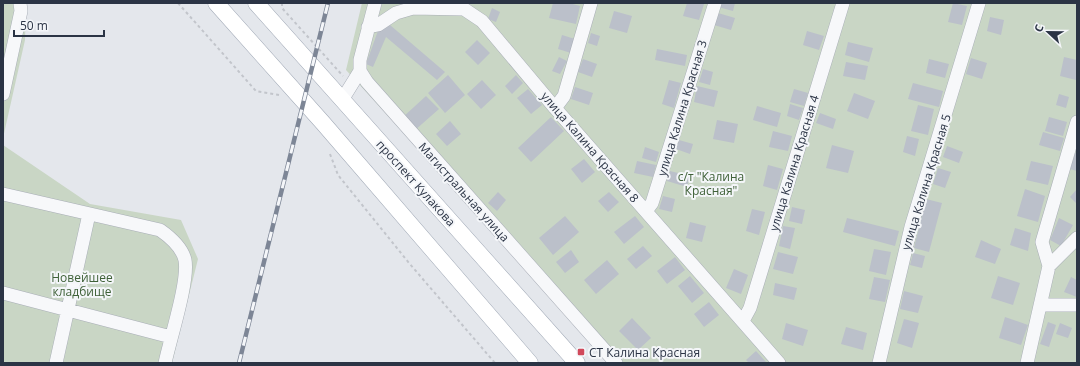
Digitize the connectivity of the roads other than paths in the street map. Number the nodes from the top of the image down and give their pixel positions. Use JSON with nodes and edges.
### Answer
{"nodes":[{"id":1,"x":20,"y":3,"type":"edge"},
{"id":2,"x":216,"y":3,"type":"edge"},
{"id":3,"x":256,"y":3,"type":"edge"},
{"id":4,"x":375,"y":3,"type":"edge"},
{"id":5,"x":591,"y":3,"type":"edge"},
{"id":6,"x":715,"y":3,"type":"edge"},
{"id":7,"x":843,"y":3,"type":"edge"},
{"id":8,"x":979,"y":3,"type":"edge"},
{"id":9,"x":464,"y":6,"type":"edge"},
{"id":10,"x":368,"y":27,"type":"junction"},
{"id":11,"x":360,"y":71,"type":"junction"},
{"id":12,"x":5,"y":74,"type":"edge"},
{"id":13,"x":3,"y":94,"type":"edge"},
{"id":14,"x":342,"y":100,"type":"junction"},
{"id":15,"x":555,"y":108,"type":"junction"},
{"id":16,"x":1077,"y":122,"type":"edge"},
{"id":17,"x":3,"y":194,"type":"edge"},
{"id":18,"x":646,"y":211,"type":"junction"},
{"id":19,"x":89,"y":214,"type":"junction"},
{"id":20,"x":1077,"y":238,"type":"edge"},
{"id":21,"x":1050,"y":266,"type":"junction"},
{"id":22,"x":3,"y":293,"type":"edge"},
{"id":23,"x":1042,"y":304,"type":"junction"},
{"id":24,"x":1077,"y":305,"type":"edge"},
{"id":25,"x":68,"y":310,"type":"junction"},
{"id":26,"x":743,"y":321,"type":"junction"},
{"id":27,"x":171,"y":337,"type":"junction"},
{"id":28,"x":56,"y":363,"type":"edge"},
{"id":29,"x":165,"y":363,"type":"edge"},
{"id":30,"x":530,"y":363,"type":"edge"},
{"id":31,"x":577,"y":363,"type":"edge"},
{"id":32,"x":616,"y":363,"type":"edge"},
{"id":33,"x":779,"y":363,"type":"edge"},
{"id":34,"x":879,"y":363,"type":"edge"},
{"id":35,"x":1027,"y":363,"type":"edge"}],
"edges":[{"from":1,"to":12,"type":"street"},
{"from":2,"to":30,"type":"main road"},
{"from":3,"to":14,"type":"main road","name":"проспект Кулакова"},
{"from":4,"to":10,"type":"street"},
{"from":5,"to":15,"type":"street"},
{"from":6,"to":18,"type":"street","name":"улица Калина Красная 3"},
{"from":7,"to":26,"type":"street","name":"улица Калина Красная 4"},
{"from":8,"to":34,"type":"street","name":"улица Калина Красная 5"},
{"from":9,"to":10,"type":"street","name":"улица Калина Красная 8"},
{"from":9,"to":15,"type":"street","name":"улица Калина Красная 8"},
{"from":10,"to":11,"type":"street"},
{"from":11,"to":14,"type":"street"},
{"from":11,"to":32,"type":"street","name":"Магистральная улица"},
{"from":12,"to":13,"type":"street"},
{"from":14,"to":31,"type":"main road","name":"проспект Кулакова"},
{"from":15,"to":18,"type":"street","name":"улица Калина Красная 8"},
{"from":16,"to":21,"type":"street"},
{"from":17,"to":19,"type":"street"},
{"from":18,"to":26,"type":"street","name":"улица Калина Красная 8"},
{"from":19,"to":25,"type":"street"},
{"from":19,"to":27,"type":"street"},
{"from":20,"to":21,"type":"street"},
{"from":21,"to":23,"type":"street"},
{"from":22,"to":25,"type":"street"},
{"from":23,"to":24,"type":"street"},
{"from":23,"to":35,"type":"street"},
{"from":25,"to":27,"type":"street"},
{"from":25,"to":28,"type":"street"},
{"from":26,"to":33,"type":"street","name":"улица Калина Красная 8"},
{"from":27,"to":29,"type":"street"}]}
